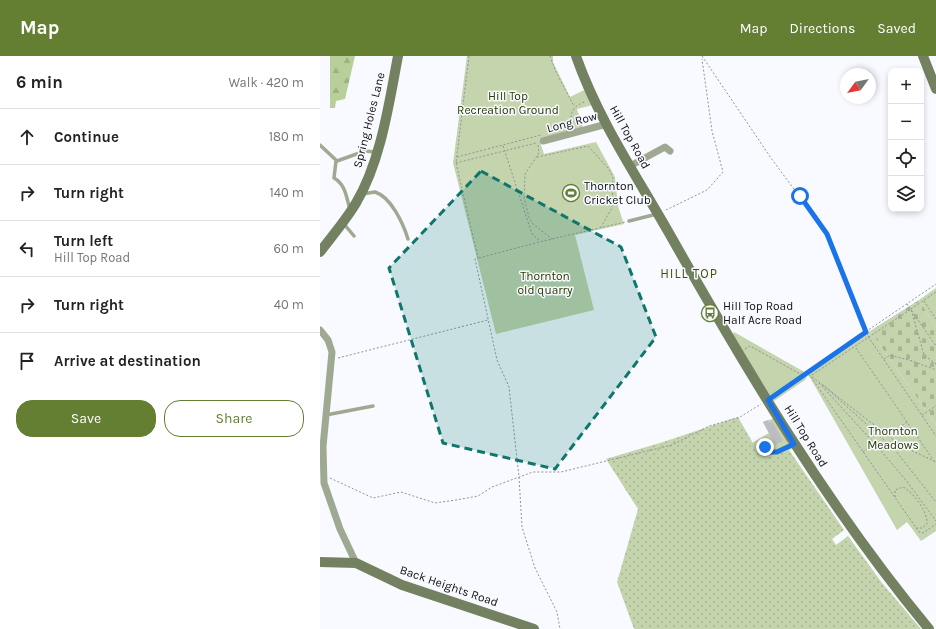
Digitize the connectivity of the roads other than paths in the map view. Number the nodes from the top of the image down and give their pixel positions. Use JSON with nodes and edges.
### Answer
{"nodes":[{"id":1,"x":398,"y":56,"type":"edge"},
{"id":2,"x":576,"y":56,"type":"edge"},
{"id":3,"x":923,"y":56,"type":"edge"},
{"id":4,"x":936,"y":89,"type":"edge"},
{"id":5,"x":607,"y":124,"type":"junction"},
{"id":6,"x":542,"y":142,"type":"dead end"},
{"id":7,"x":320,"y":145,"type":"edge"},
{"id":8,"x":666,"y":146,"type":"dead end"},
{"id":9,"x":376,"y":152,"type":"junction"},
{"id":10,"x":336,"y":161,"type":"junction"},
{"id":11,"x":630,"y":166,"type":"junction"},
{"id":12,"x":362,"y":192,"type":"junction"},
{"id":13,"x":351,"y":210,"type":"junction"},
{"id":14,"x":658,"y":214,"type":"junction"},
{"id":15,"x":629,"y":221,"type":"road end"},
{"id":16,"x":342,"y":222,"type":"junction"},
{"id":17,"x":354,"y":236,"type":"dead end"},
{"id":18,"x":408,"y":239,"type":"dead end"},
{"id":19,"x":320,"y":252,"type":"edge"},
{"id":20,"x":320,"y":330,"type":"edge"},
{"id":21,"x":373,"y":406,"type":"dead end"},
{"id":22,"x":326,"y":415,"type":"junction"},
{"id":23,"x":794,"y":444,"type":"junction"},
{"id":24,"x":765,"y":447,"type":"dead end"},
{"id":25,"x":320,"y":562,"type":"edge"},
{"id":26,"x":356,"y":563,"type":"junction"},
{"id":27,"x":534,"y":629,"type":"edge"},
{"id":28,"x":929,"y":629,"type":"edge"}],
"edges":[{"from":1,"to":9,"type":"street","name":"Spring Holes Lane"},
{"from":2,"to":5,"type":"street","name":"Hill Top Road"},
{"from":3,"to":4,"type":"street"},
{"from":5,"to":6,"type":"street","name":"Long Row"},
{"from":5,"to":11,"type":"street","name":"Hill Top Road"},
{"from":7,"to":10,"type":"lane"},
{"from":8,"to":11,"type":"street"},
{"from":9,"to":10,"type":"lane"},
{"from":9,"to":12,"type":"street","name":"Spring Holes Lane"},
{"from":10,"to":13,"type":"lane"},
{"from":11,"to":14,"type":"street","name":"Hill Top Road"},
{"from":12,"to":13,"type":"street","name":"Spring Holes Lane"},
{"from":12,"to":18,"type":"lane"},
{"from":13,"to":16,"type":"street","name":"Spring Holes Lane"},
{"from":14,"to":15,"type":"lane"},
{"from":14,"to":23,"type":"street","name":"Hill Top Road"},
{"from":16,"to":17,"type":"lane"},
{"from":16,"to":19,"type":"street","name":"Spring Holes Lane"},
{"from":20,"to":22,"type":"street"},
{"from":21,"to":22,"type":"lane"},
{"from":22,"to":26,"type":"street"},
{"from":23,"to":24,"type":"lane"},
{"from":23,"to":28,"type":"street","name":"Hill Top Road"},
{"from":25,"to":26,"type":"street"},
{"from":26,"to":27,"type":"street","name":"Back Heights Road"}]}
